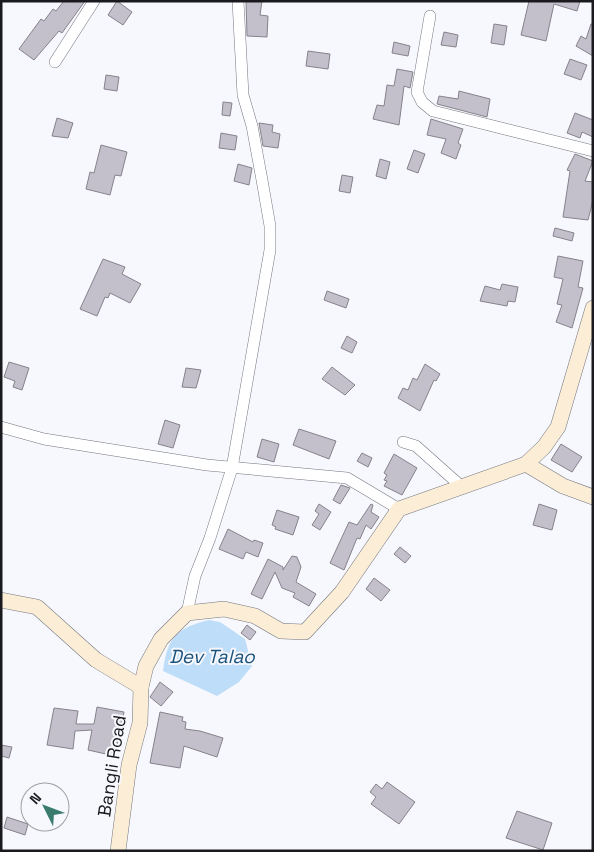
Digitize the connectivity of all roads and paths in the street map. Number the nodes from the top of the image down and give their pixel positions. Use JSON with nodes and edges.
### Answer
{"nodes":[{"id":1,"x":94,"y":1,"type":"edge"},
{"id":2,"x":238,"y":1,"type":"edge"},
{"id":3,"x":430,"y":16,"type":"dead end"},
{"id":4,"x":55,"y":62,"type":"dead end"},
{"id":5,"x":593,"y":151,"type":"edge"},
{"id":6,"x":593,"y":308,"type":"edge"},
{"id":7,"x":590,"y":328,"type":"edge"},
{"id":8,"x":1,"y":427,"type":"edge"},
{"id":9,"x":403,"y":442,"type":"dead end"},
{"id":10,"x":526,"y":464,"type":"junction"},
{"id":11,"x":232,"y":468,"type":"junction"},
{"id":12,"x":462,"y":487,"type":"junction"},
{"id":13,"x":593,"y":497,"type":"edge"},
{"id":14,"x":399,"y":509,"type":"junction"},
{"id":15,"x":1,"y":600,"type":"edge"},
{"id":16,"x":187,"y":613,"type":"junction"},
{"id":17,"x":141,"y":687,"type":"junction"},
{"id":18,"x":118,"y":851,"type":"edge"}],
"edges":[{"from":1,"to":4,"type":"street"},
{"from":2,"to":11,"type":"street"},
{"from":3,"to":5,"type":"street"},
{"from":6,"to":7,"type":"main road"},
{"from":7,"to":10,"type":"main road"},
{"from":8,"to":11,"type":"street"},
{"from":9,"to":12,"type":"street"},
{"from":10,"to":12,"type":"main road"},
{"from":10,"to":13,"type":"main road"},
{"from":11,"to":14,"type":"street"},
{"from":11,"to":16,"type":"street"},
{"from":12,"to":14,"type":"main road"},
{"from":14,"to":16,"type":"main road"},
{"from":15,"to":17,"type":"main road"},
{"from":16,"to":17,"type":"main road","name":"Bangli Road"},
{"from":17,"to":18,"type":"main road","name":"Bangli Road"}]}
